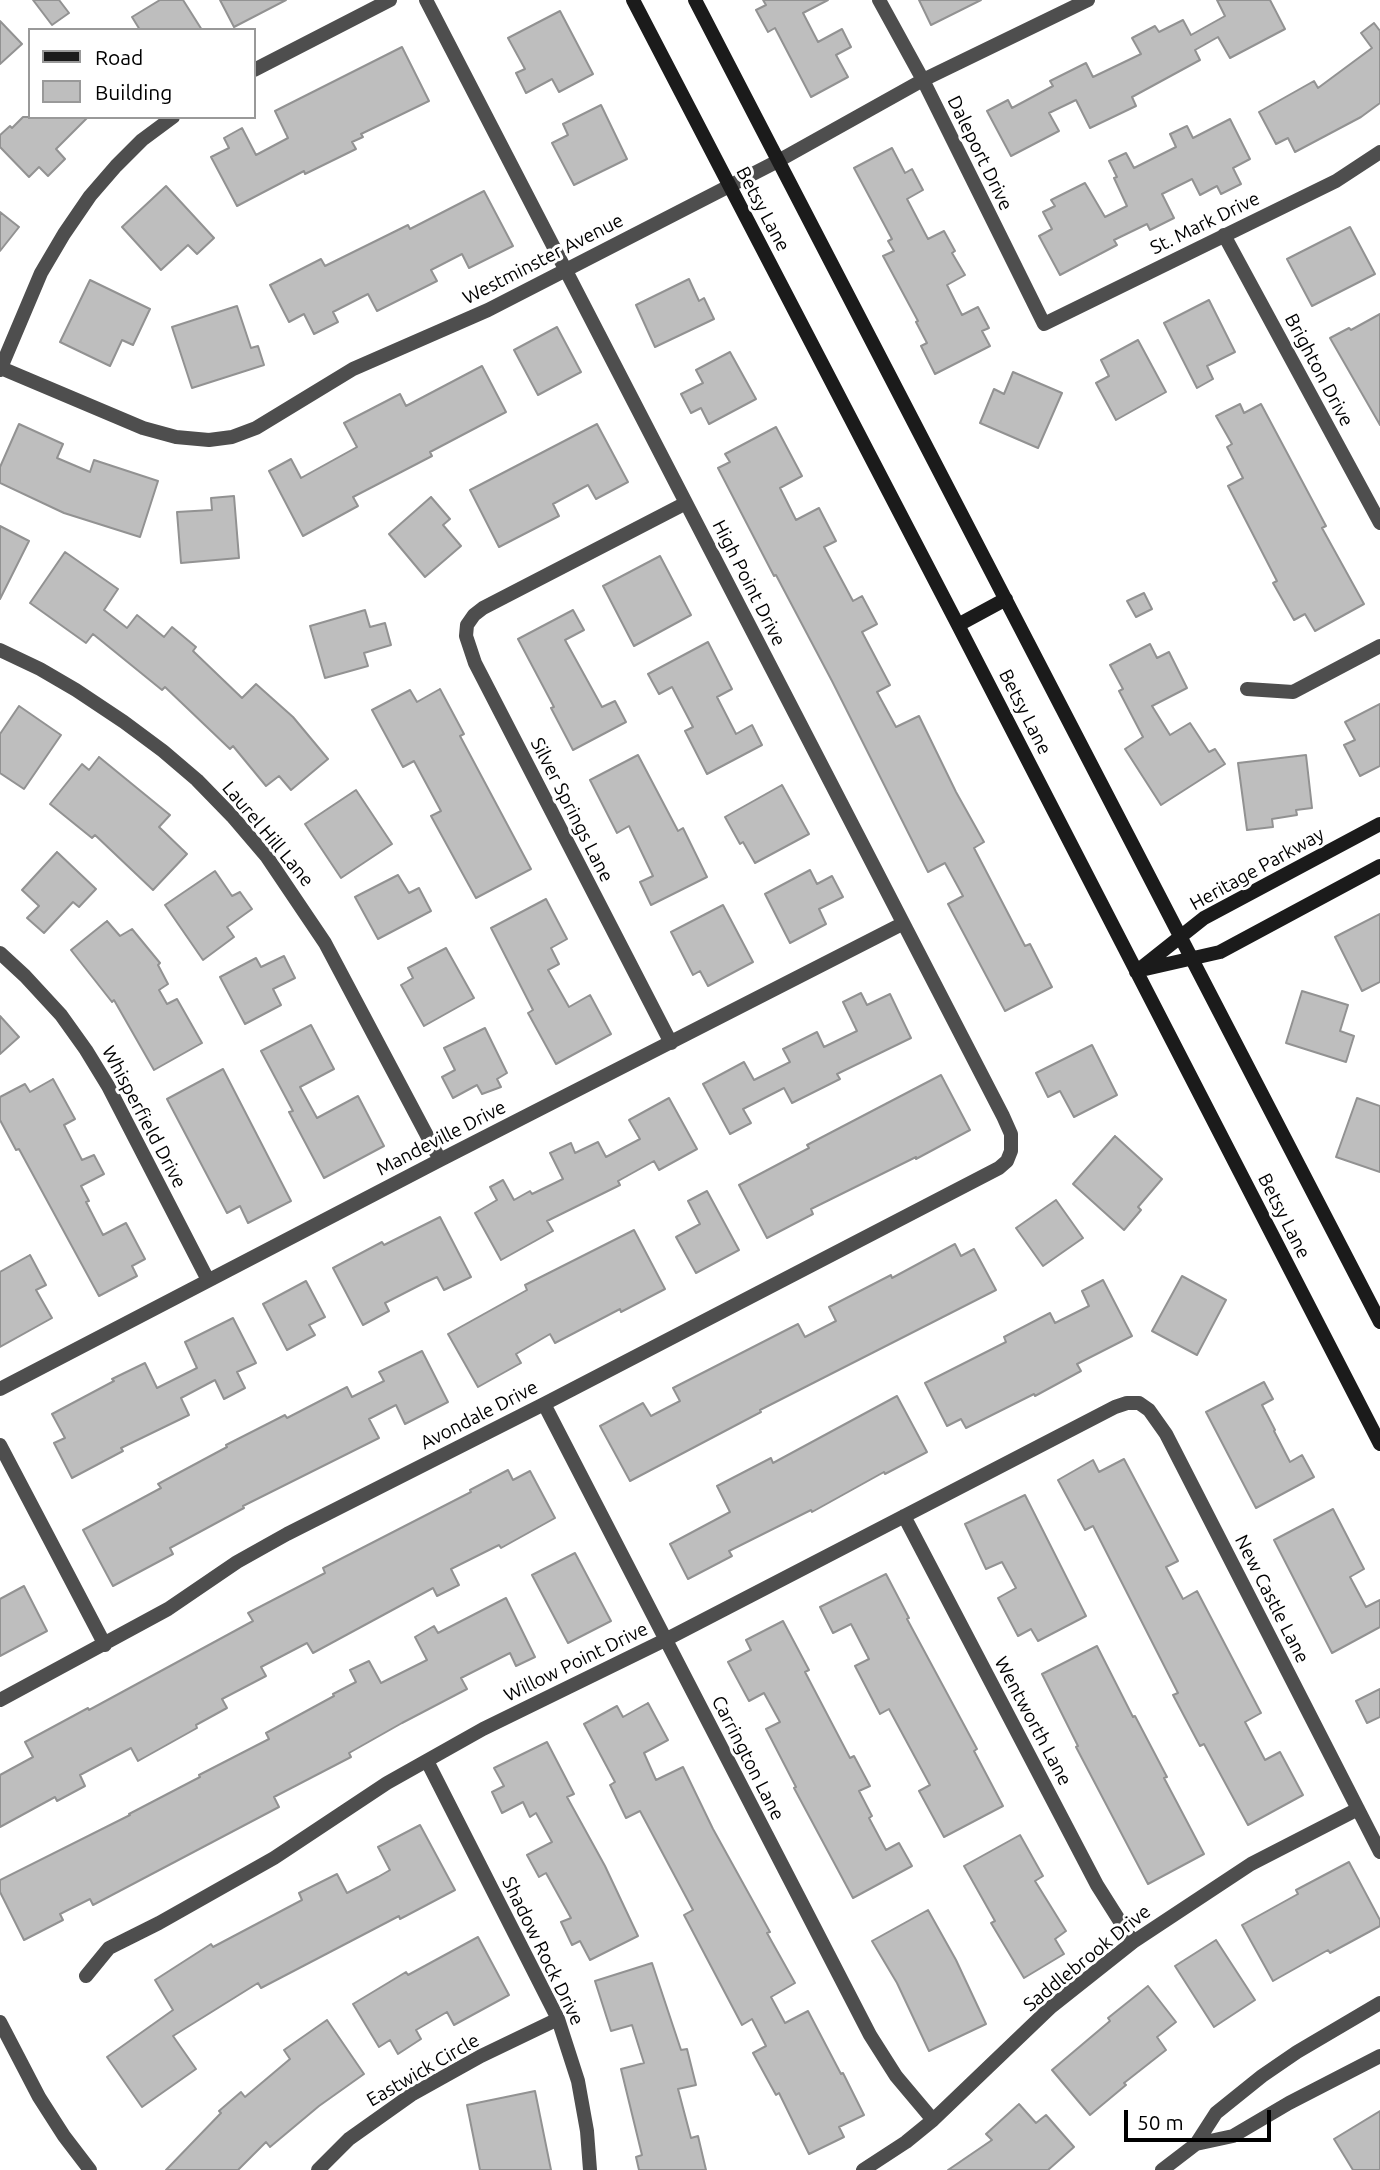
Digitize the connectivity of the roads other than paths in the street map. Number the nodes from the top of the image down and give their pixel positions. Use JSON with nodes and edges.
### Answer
{"nodes":[{"id":1,"x":390,"y":0,"type":"edge"},
{"id":2,"x":426,"y":0,"type":"edge"},
{"id":3,"x":633,"y":0,"type":"edge"},
{"id":4,"x":695,"y":0,"type":"edge"},
{"id":5,"x":879,"y":0,"type":"edge"},
{"id":6,"x":1088,"y":0,"type":"edge"},
{"id":7,"x":256,"y":69,"type":"edge"},
{"id":8,"x":922,"y":80,"type":"junction"},
{"id":9,"x":170,"y":119,"type":"edge"},
{"id":10,"x":1380,"y":152,"type":"edge"},
{"id":11,"x":778,"y":161,"type":"junction"},
{"id":12,"x":729,"y":186,"type":"junction"},
{"id":13,"x":1224,"y":235,"type":"junction"},
{"id":14,"x":567,"y":270,"type":"junction"},
{"id":15,"x":1044,"y":324,"type":"joint"},
{"id":16,"x":0,"y":369,"type":"edge"},
{"id":17,"x":687,"y":503,"type":"junction"},
{"id":18,"x":1380,"y":523,"type":"edge"},
{"id":19,"x":1006,"y":599,"type":"junction"},
{"id":20,"x":958,"y":625,"type":"junction"},
{"id":21,"x":1380,"y":646,"type":"edge"},
{"id":22,"x":0,"y":650,"type":"edge"},
{"id":23,"x":1247,"y":689,"type":"dead end"},
{"id":24,"x":1380,"y":824,"type":"edge"},
{"id":25,"x":1380,"y":866,"type":"edge"},
{"id":26,"x":902,"y":924,"type":"junction"},
{"id":27,"x":1180,"y":935,"type":"junction"},
{"id":28,"x":0,"y":953,"type":"edge"},
{"id":29,"x":1192,"y":958,"type":"junction"},
{"id":30,"x":1136,"y":972,"type":"junction"},
{"id":31,"x":671,"y":1043,"type":"junction"},
{"id":32,"x":440,"y":1160,"type":"junction"},
{"id":33,"x":982,"y":1176,"type":"joint"},
{"id":34,"x":208,"y":1280,"type":"junction"},
{"id":35,"x":1380,"y":1322,"type":"edge"},
{"id":36,"x":0,"y":1389,"type":"edge"},
{"id":37,"x":544,"y":1404,"type":"junction"},
{"id":38,"x":1104,"y":1413,"type":"joint"},
{"id":39,"x":1380,"y":1444,"type":"edge"},
{"id":40,"x":0,"y":1445,"type":"edge"},
{"id":41,"x":904,"y":1516,"type":"junction"},
{"id":42,"x":665,"y":1640,"type":"junction"},
{"id":43,"x":105,"y":1645,"type":"junction"},
{"id":44,"x":0,"y":1700,"type":"edge"},
{"id":45,"x":427,"y":1761,"type":"junction"},
{"id":46,"x":1358,"y":1809,"type":"junction"},
{"id":47,"x":1380,"y":1852,"type":"edge"},
{"id":48,"x":1133,"y":1942,"type":"junction"},
{"id":49,"x":86,"y":1976,"type":"dead end"},
{"id":50,"x":1380,"y":2003,"type":"edge"},
{"id":51,"x":558,"y":2019,"type":"junction"},
{"id":52,"x":0,"y":2022,"type":"edge"},
{"id":53,"x":1380,"y":2056,"type":"edge"},
{"id":54,"x":933,"y":2120,"type":"junction"},
{"id":55,"x":1196,"y":2144,"type":"junction"},
{"id":56,"x":90,"y":2170,"type":"edge"},
{"id":57,"x":318,"y":2170,"type":"edge"},
{"id":58,"x":590,"y":2170,"type":"edge"},
{"id":59,"x":863,"y":2170,"type":"edge"},
{"id":60,"x":1162,"y":2170,"type":"edge"}],
"edges":[{"from":1,"to":7,"type":"street"},
{"from":2,"to":14,"type":"street","name":"High Point Drive"},
{"from":3,"to":12,"type":"main road","name":"Betsy Lane"},
{"from":4,"to":11,"type":"main road","name":"Betsy Lane"},
{"from":5,"to":8,"type":"street","name":"Daleport Drive"},
{"from":6,"to":8,"type":"street","name":"Westminster Avenue"},
{"from":8,"to":11,"type":"street","name":"Westminster Avenue"},
{"from":8,"to":15,"type":"street","name":"Daleport Drive"},
{"from":9,"to":16,"type":"street"},
{"from":10,"to":13,"type":"street","name":"St. Mark Drive"},
{"from":11,"to":12,"type":"street","name":"Westminster Avenue"},
{"from":11,"to":19,"type":"main road","name":"Betsy Lane"},
{"from":12,"to":14,"type":"street","name":"Westminster Avenue"},
{"from":12,"to":20,"type":"main road","name":"Betsy Lane"},
{"from":13,"to":15,"type":"street","name":"St. Mark Drive"},
{"from":13,"to":18,"type":"street","name":"Brighton Drive"},
{"from":14,"to":16,"type":"street","name":"Westminster Avenue"},
{"from":14,"to":17,"type":"street","name":"High Point Drive"},
{"from":17,"to":26,"type":"street","name":"High Point Drive"},
{"from":17,"to":31,"type":"street","name":"Silver Springs Lane"},
{"from":19,"to":20,"type":"main road"},
{"from":19,"to":27,"type":"main road","name":"Betsy Lane"},
{"from":20,"to":30,"type":"main road","name":"Betsy Lane"},
{"from":21,"to":23,"type":"street"},
{"from":22,"to":32,"type":"street","name":"Laurel Hill Lane"},
{"from":24,"to":27,"type":"main road","name":"Heritage Parkway"},
{"from":25,"to":29,"type":"main road"},
{"from":26,"to":31,"type":"street","name":"Mandeville Drive"},
{"from":26,"to":33,"type":"street","name":"High Point Drive"},
{"from":27,"to":29,"type":"main road","name":"Betsy Lane"},
{"from":27,"to":30,"type":"main road","name":"Heritage Parkway"},
{"from":28,"to":34,"type":"street","name":"Whisperfield Drive"},
{"from":29,"to":30,"type":"main road"},
{"from":29,"to":35,"type":"main road","name":"Betsy Lane"},
{"from":30,"to":39,"type":"main road","name":"Betsy Lane"},
{"from":31,"to":32,"type":"street","name":"Mandeville Drive"},
{"from":32,"to":34,"type":"street","name":"Mandeville Drive"},
{"from":33,"to":37,"type":"street","name":"Avondale Drive"},
{"from":34,"to":36,"type":"street","name":"Mandeville Drive"},
{"from":37,"to":42,"type":"street","name":"Carrington Lane"},
{"from":37,"to":43,"type":"street","name":"Avondale Drive"},
{"from":38,"to":41,"type":"street","name":"Willow Point Drive"},
{"from":38,"to":46,"type":"street","name":"New Castle Lane"},
{"from":40,"to":43,"type":"street"},
{"from":41,"to":42,"type":"street","name":"Willow Point Drive"},
{"from":41,"to":48,"type":"street","name":"Wentworth Lane"},
{"from":42,"to":45,"type":"street","name":"Willow Point Drive"},
{"from":42,"to":54,"type":"street","name":"Carrington Lane"},
{"from":43,"to":44,"type":"street","name":"Avondale Drive"},
{"from":45,"to":49,"type":"street","name":"Willow Point Drive"},
{"from":45,"to":51,"type":"street","name":"Shadow Rock Drive"},
{"from":46,"to":47,"type":"street","name":"New Castle Lane"},
{"from":46,"to":48,"type":"street","name":"Saddlebrook Drive"},
{"from":48,"to":54,"type":"street","name":"Saddlebrook Drive"},
{"from":50,"to":55,"type":"street"},
{"from":51,"to":57,"type":"street","name":"Eastwick Circle"},
{"from":51,"to":58,"type":"street","name":"Shadow Rock Drive"},
{"from":52,"to":56,"type":"street"},
{"from":53,"to":55,"type":"street"},
{"from":54,"to":59,"type":"street","name":"Saddlebrook Drive"},
{"from":55,"to":60,"type":"street"}]}
